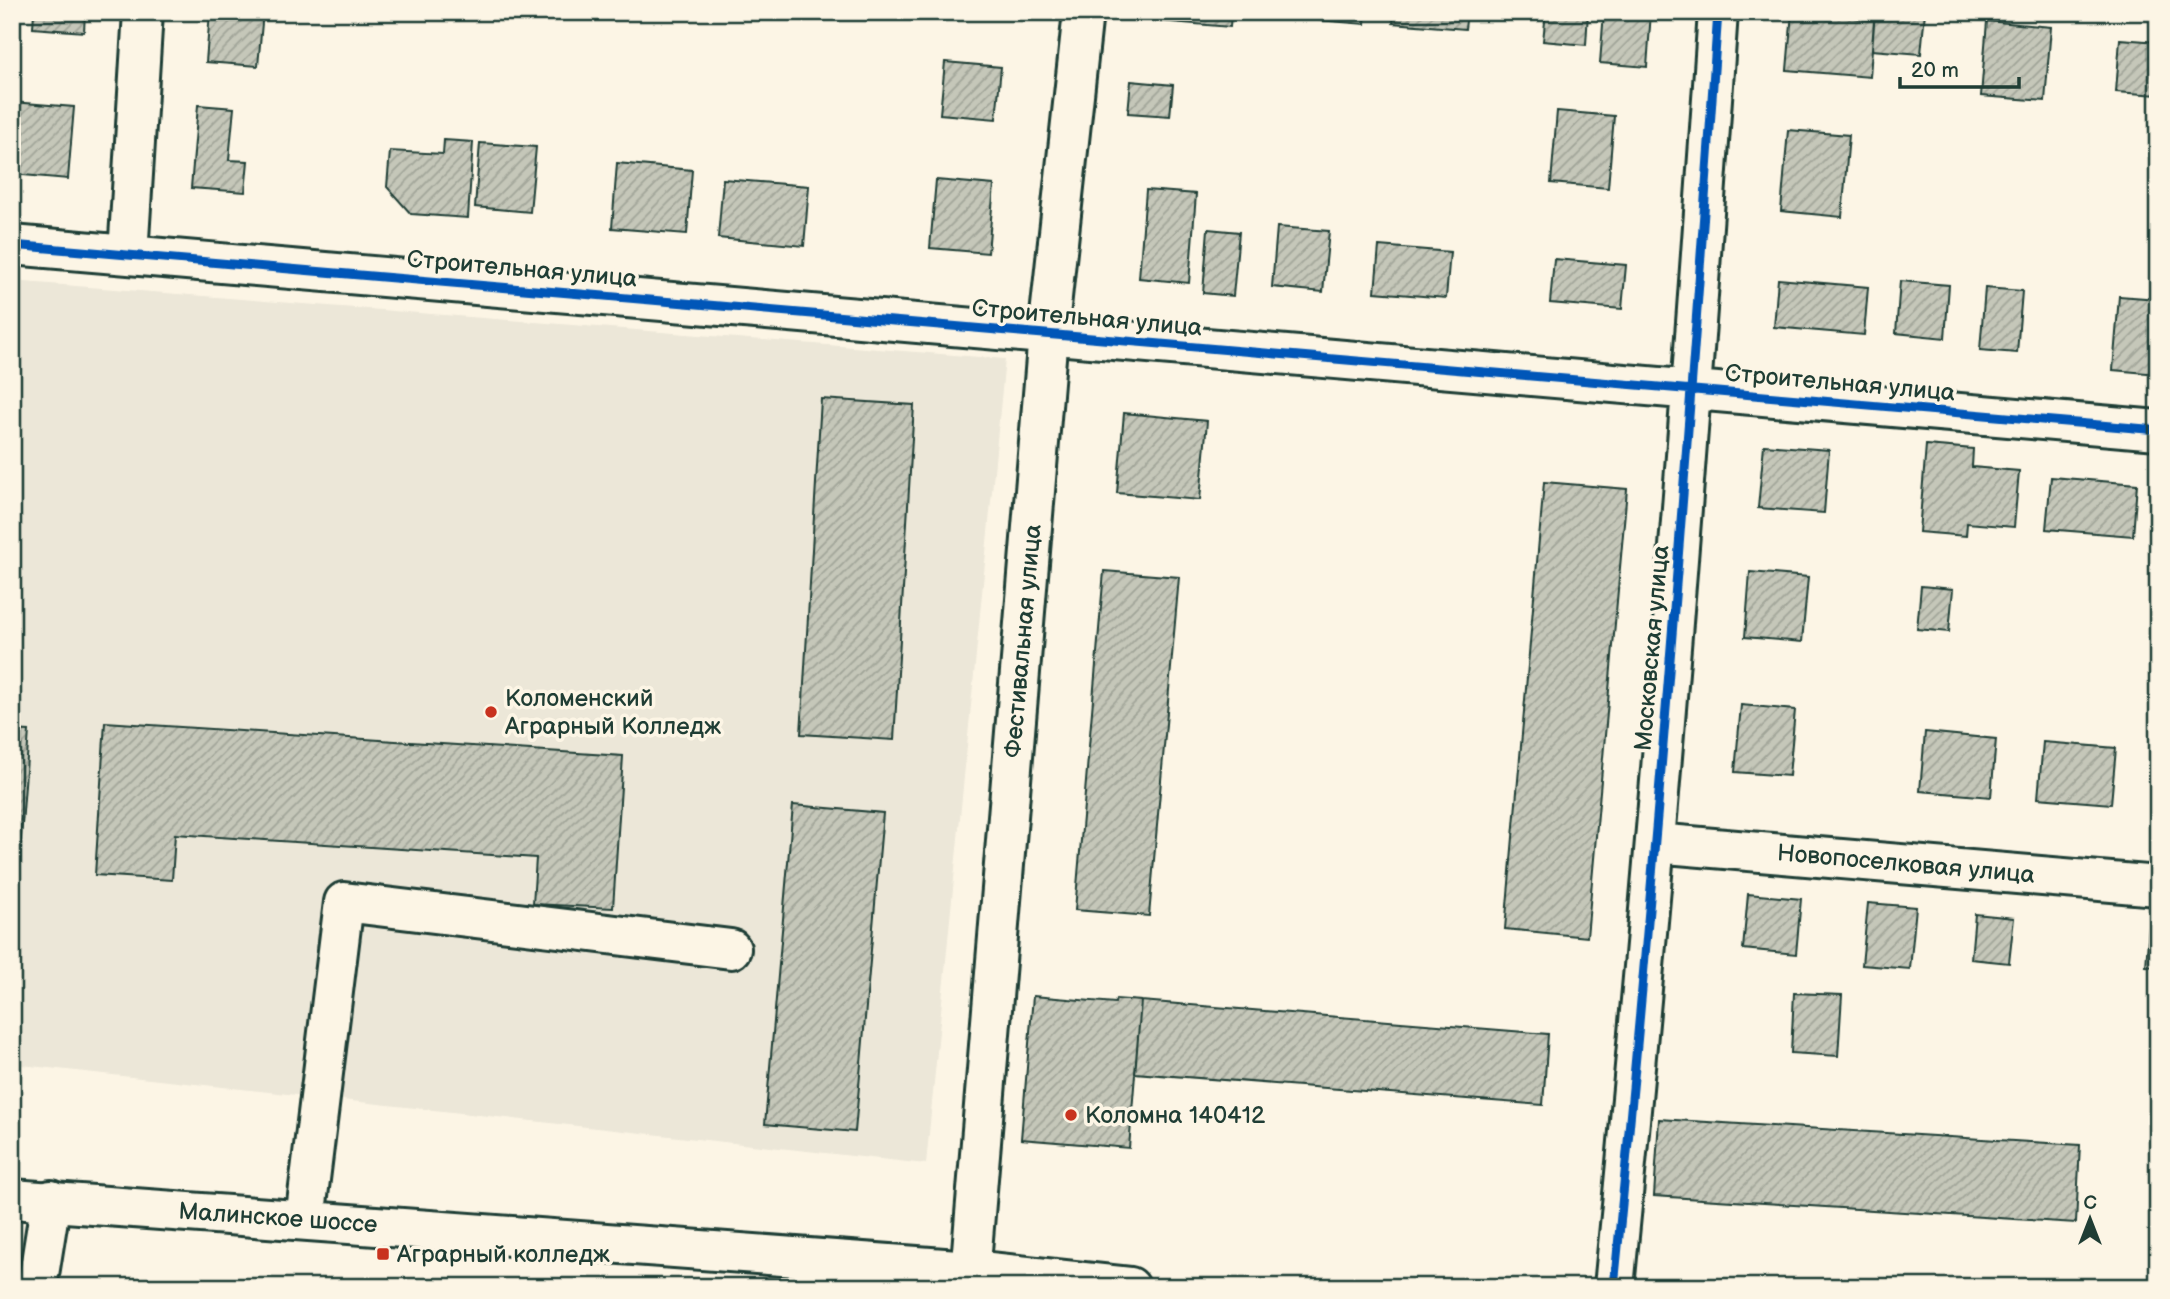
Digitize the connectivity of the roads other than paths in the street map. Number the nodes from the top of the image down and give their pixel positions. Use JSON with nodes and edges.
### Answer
{"nodes":[{"id":1,"x":143,"y":12,"type":"edge"},
{"id":2,"x":1083,"y":12,"type":"edge"},
{"id":3,"x":1718,"y":12,"type":"edge"},
{"id":4,"x":12,"y":245,"type":"edge"},
{"id":5,"x":128,"y":255,"type":"junction"},
{"id":6,"x":1048,"y":334,"type":"junction"},
{"id":7,"x":1692,"y":389,"type":"junction"},
{"id":8,"x":2158,"y":430,"type":"edge"},
{"id":9,"x":1655,"y":843,"type":"junction"},
{"id":10,"x":2158,"y":886,"type":"edge"},
{"id":11,"x":731,"y":949,"type":"dead end"},
{"id":12,"x":12,"y":1199,"type":"edge"},
{"id":13,"x":51,"y":1200,"type":"junction"},
{"id":14,"x":305,"y":1220,"type":"junction"},
{"id":15,"x":970,"y":1279,"type":"edge"},
{"id":16,"x":37,"y":1287,"type":"edge"},
{"id":17,"x":1130,"y":1287,"type":"edge"},
{"id":18,"x":1614,"y":1287,"type":"edge"}],
"edges":[{"from":1,"to":5,"type":"street"},
{"from":2,"to":6,"type":"street","name":"Фестивальная улица"},
{"from":3,"to":7,"type":"street","name":"Московская улица"},
{"from":4,"to":5,"type":"street","name":"Строительная улица"},
{"from":5,"to":6,"type":"street","name":"Строительная улица"},
{"from":6,"to":7,"type":"street","name":"Строительная улица"},
{"from":6,"to":15,"type":"street","name":"Фестивальная улица"},
{"from":7,"to":8,"type":"street","name":"Строительная улица"},
{"from":7,"to":9,"type":"street","name":"Московская улица"},
{"from":9,"to":10,"type":"street","name":"Новопоселковая улица"},
{"from":9,"to":18,"type":"street","name":"Московская улица"},
{"from":11,"to":14,"type":"street"},
{"from":12,"to":13,"type":"street","name":"Малинское шоссе"},
{"from":13,"to":14,"type":"street","name":"Малинское шоссе"},
{"from":13,"to":16,"type":"street"},
{"from":14,"to":15,"type":"street","name":"Малинское шоссе"},
{"from":15,"to":17,"type":"street","name":"Малинское шоссе"}]}
